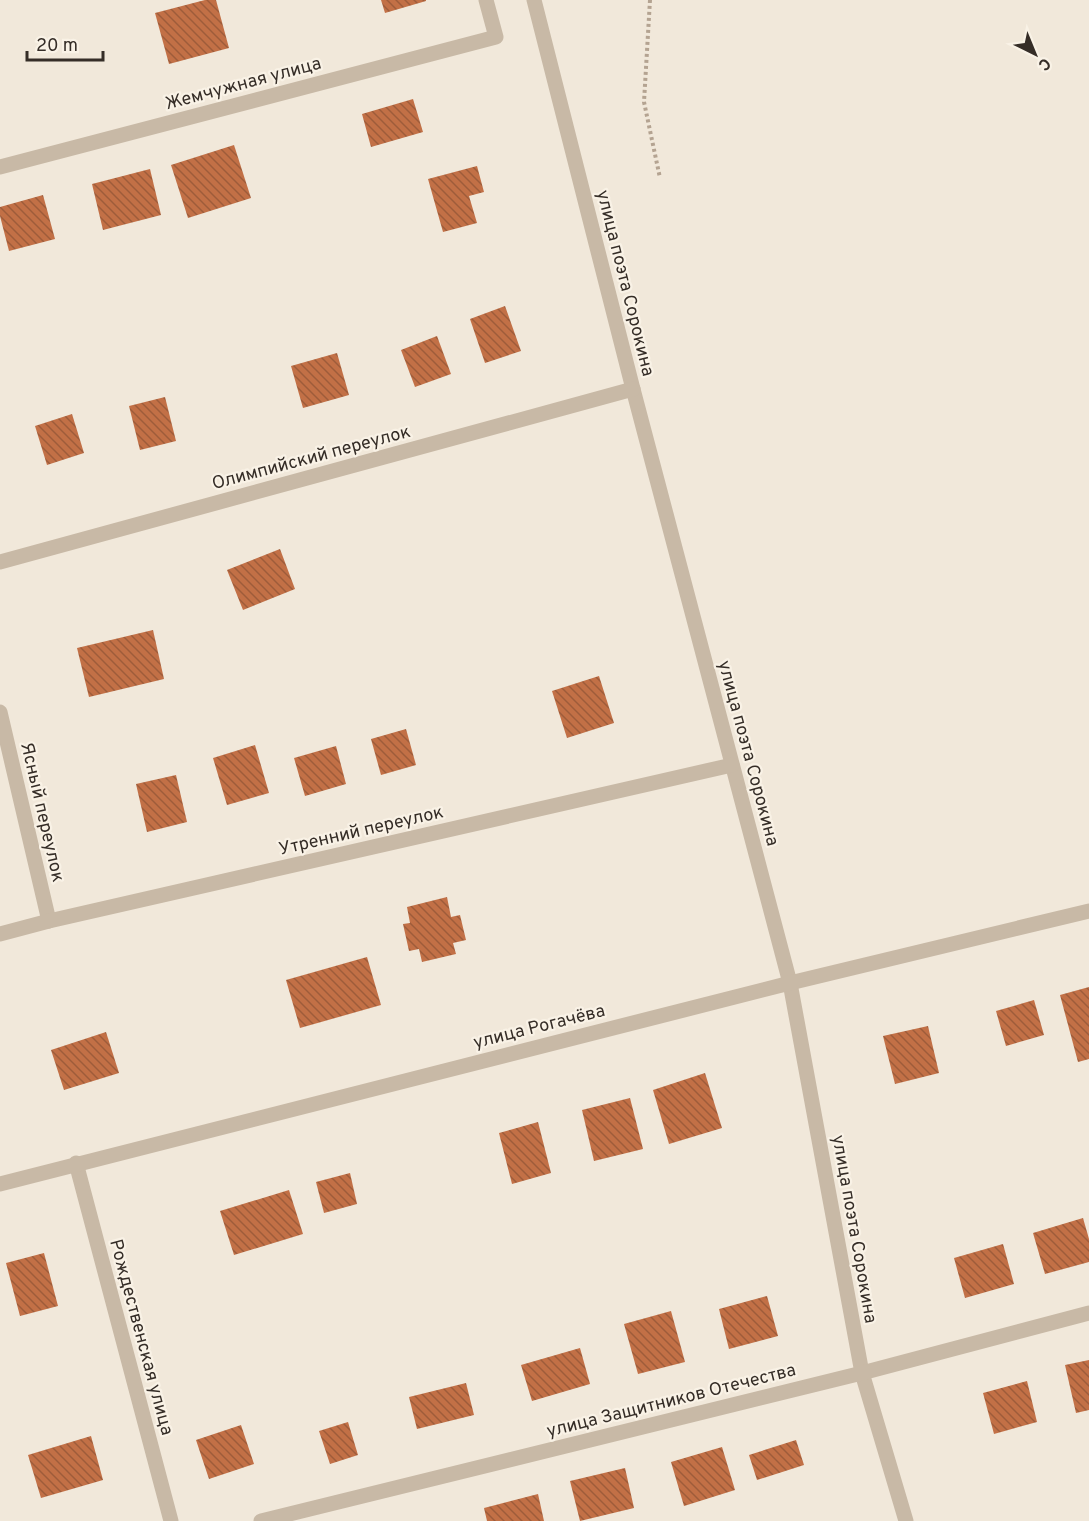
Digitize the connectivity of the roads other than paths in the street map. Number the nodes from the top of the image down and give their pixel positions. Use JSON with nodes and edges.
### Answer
{"nodes":[{"id":1,"x":486,"y":0,"type":"edge"},
{"id":2,"x":534,"y":0,"type":"edge"},
{"id":3,"x":0,"y":167,"type":"edge"},
{"id":4,"x":633,"y":389,"type":"junction"},
{"id":5,"x":0,"y":562,"type":"edge"},
{"id":6,"x":0,"y":712,"type":"edge"},
{"id":7,"x":732,"y":765,"type":"junction"},
{"id":8,"x":1089,"y":911,"type":"edge"},
{"id":9,"x":49,"y":921,"type":"junction"},
{"id":10,"x":0,"y":934,"type":"edge"},
{"id":11,"x":790,"y":983,"type":"junction"},
{"id":12,"x":76,"y":1163,"type":"junction"},
{"id":13,"x":0,"y":1184,"type":"edge"},
{"id":14,"x":1089,"y":1313,"type":"edge"},
{"id":15,"x":862,"y":1373,"type":"junction"},
{"id":16,"x":171,"y":1521,"type":"edge"},
{"id":17,"x":261,"y":1521,"type":"edge"},
{"id":18,"x":906,"y":1521,"type":"edge"}],
"edges":[{"from":1,"to":3,"type":"street","name":"Жемчужная улица"},
{"from":2,"to":4,"type":"street","name":"улица поэта Сорокина"},
{"from":4,"to":5,"type":"street","name":"Олимпийский переулок"},
{"from":4,"to":7,"type":"street","name":"улица поэта Сорокина"},
{"from":6,"to":9,"type":"street","name":"Ясный переулок"},
{"from":7,"to":9,"type":"street","name":"Утренний переулок"},
{"from":7,"to":11,"type":"street","name":"улица поэта Сорокина"},
{"from":8,"to":11,"type":"street","name":"улица Рогачёва"},
{"from":9,"to":10,"type":"street","name":"Утренний переулок"},
{"from":11,"to":12,"type":"street","name":"улица Рогачёва"},
{"from":11,"to":15,"type":"street","name":"улица поэта Сорокина"},
{"from":12,"to":13,"type":"street","name":"улица Рогачёва"},
{"from":12,"to":16,"type":"street","name":"Рождественская улица"},
{"from":14,"to":15,"type":"street","name":"улица Защитников Отечества"},
{"from":15,"to":17,"type":"street","name":"улица Защитников Отечества"},
{"from":15,"to":18,"type":"street","name":"улица поэта Сорокина"}]}
